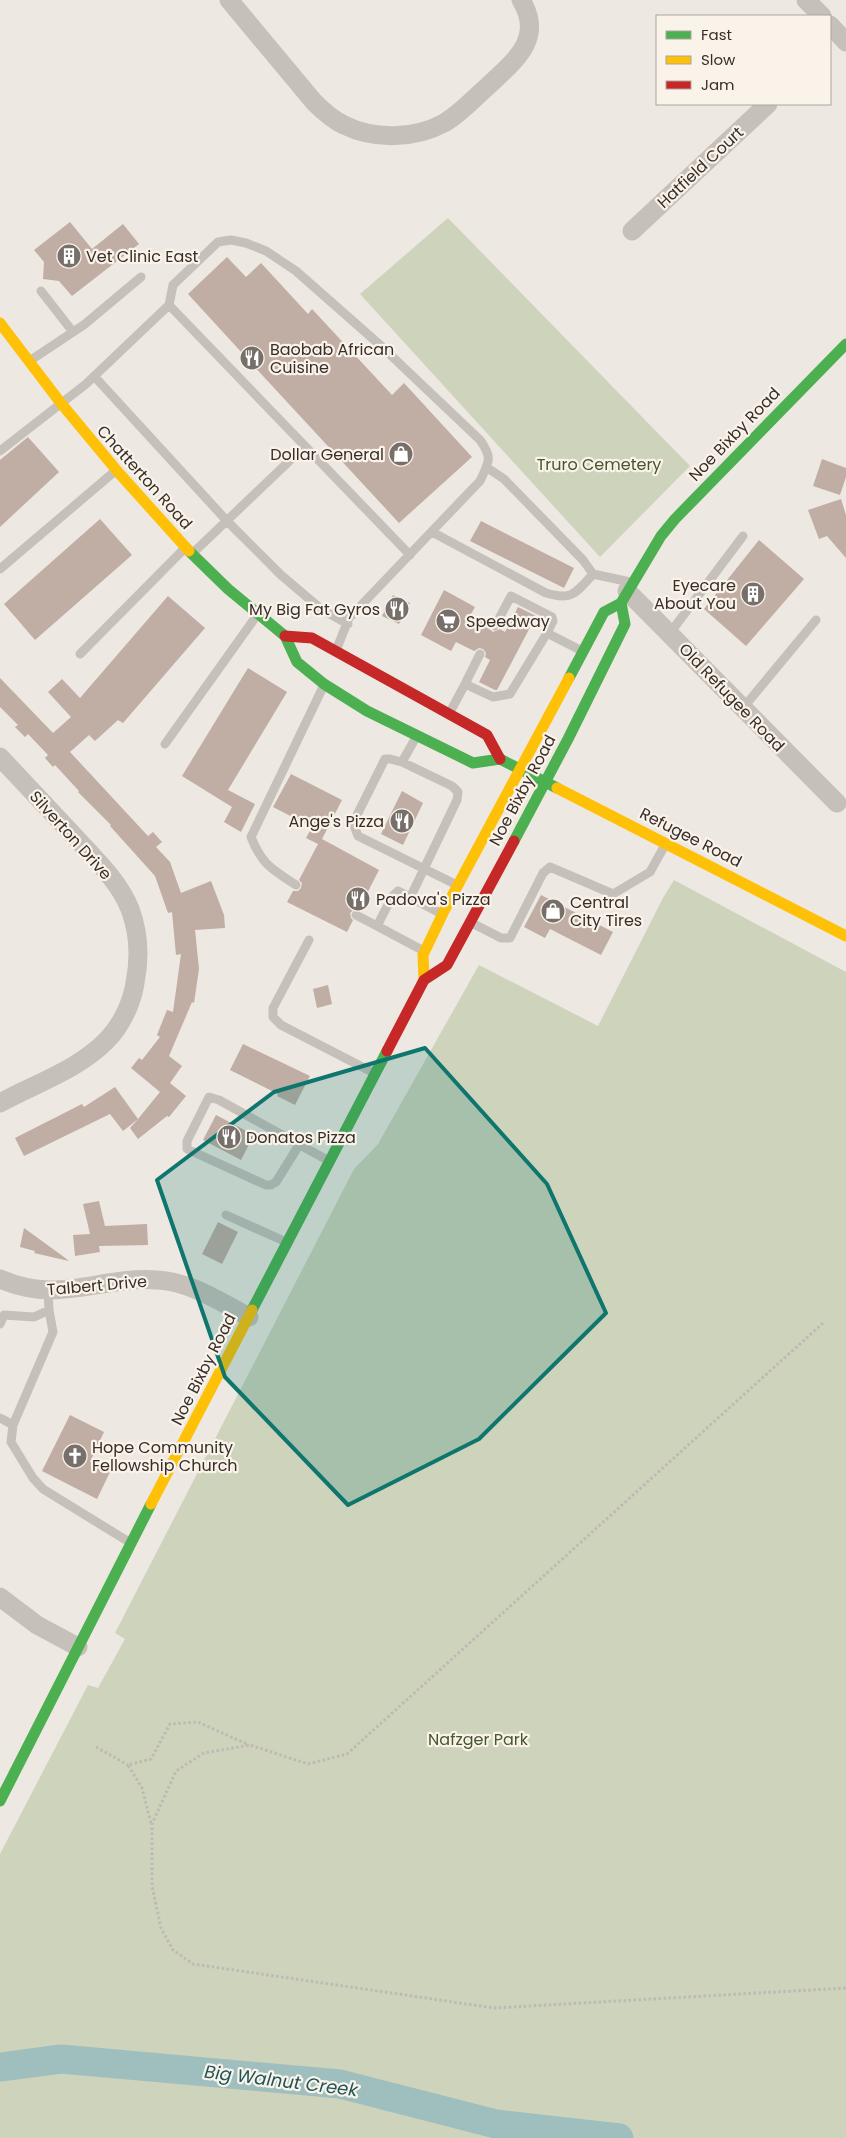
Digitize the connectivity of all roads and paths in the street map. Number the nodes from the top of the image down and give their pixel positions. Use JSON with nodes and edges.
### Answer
{"nodes":[{"id":1,"x":229,"y":0,"type":"edge"},
{"id":2,"x":521,"y":0,"type":"edge"},
{"id":3,"x":806,"y":0,"type":"edge"},
{"id":4,"x":821,"y":15,"type":"edge"},
{"id":5,"x":767,"y":105,"type":"edge"},
{"id":6,"x":632,"y":231,"type":"dead end"},
{"id":7,"x":141,"y":277,"type":"dead end"},
{"id":8,"x":41,"y":291,"type":"dead end"},
{"id":9,"x":169,"y":305,"type":"junction"},
{"id":10,"x":0,"y":323,"type":"edge"},
{"id":11,"x":73,"y":332,"type":"junction"},
{"id":12,"x":846,"y":344,"type":"edge"},
{"id":13,"x":29,"y":362,"type":"junction"},
{"id":14,"x":94,"y":376,"type":"junction"},
{"id":15,"x":60,"y":402,"type":"junction"},
{"id":16,"x":304,"y":446,"type":"junction"},
{"id":17,"x":0,"y":451,"type":"edge"},
{"id":18,"x":486,"y":467,"type":"junction"},
{"id":19,"x":116,"y":470,"type":"junction"},
{"id":20,"x":227,"y":521,"type":"junction"},
{"id":21,"x":432,"y":532,"type":"junction"},
{"id":22,"x":744,"y":536,"type":"dead end"},
{"id":23,"x":189,"y":550,"type":"junction"},
{"id":24,"x":410,"y":555,"type":"junction"},
{"id":25,"x":0,"y":569,"type":"edge"},
{"id":26,"x":593,"y":574,"type":"junction"},
{"id":27,"x":627,"y":592,"type":"junction"},
{"id":28,"x":257,"y":614,"type":"junction"},
{"id":29,"x":816,"y":620,"type":"dead end"},
{"id":30,"x":348,"y":624,"type":"junction"},
{"id":31,"x":494,"y":626,"type":"dead end"},
{"id":32,"x":547,"y":633,"type":"junction"},
{"id":33,"x":670,"y":633,"type":"junction"},
{"id":34,"x":285,"y":636,"type":"junction"},
{"id":35,"x":582,"y":651,"type":"junction"},
{"id":36,"x":335,"y":653,"type":"junction"},
{"id":37,"x":80,"y":654,"type":"dead end"},
{"id":38,"x":480,"y":654,"type":"dead end"},
{"id":39,"x":324,"y":684,"type":"junction"},
{"id":40,"x":465,"y":684,"type":"junction"},
{"id":41,"x":743,"y":708,"type":"junction"},
{"id":42,"x":449,"y":714,"type":"junction"},
{"id":43,"x":417,"y":736,"type":"junction"},
{"id":44,"x":165,"y":744,"type":"dead end"},
{"id":45,"x":0,"y":757,"type":"edge"},
{"id":46,"x":500,"y":759,"type":"junction"},
{"id":47,"x":402,"y":762,"type":"junction"},
{"id":48,"x":521,"y":769,"type":"junction"},
{"id":49,"x":545,"y":782,"type":"junction"},
{"id":50,"x":837,"y":803,"type":"dead end"},
{"id":51,"x":666,"y":842,"type":"junction"},
{"id":52,"x":424,"y":869,"type":"junction"},
{"id":53,"x":296,"y":885,"type":"dead end"},
{"id":54,"x":457,"y":885,"type":"junction"},
{"id":55,"x":410,"y":898,"type":"junction"},
{"id":56,"x":442,"y":914,"type":"junction"},
{"id":57,"x":356,"y":915,"type":"dead end"},
{"id":58,"x":470,"y":922,"type":"junction"},
{"id":59,"x":377,"y":926,"type":"junction"},
{"id":60,"x":846,"y":936,"type":"edge"},
{"id":61,"x":309,"y":940,"type":"dead end"},
{"id":62,"x":424,"y":952,"type":"junction"},
{"id":63,"x":424,"y":980,"type":"junction"},
{"id":64,"x":374,"y":1074,"type":"junction"},
{"id":65,"x":0,"y":1103,"type":"edge"},
{"id":66,"x":299,"y":1145,"type":"junction"},
{"id":67,"x":329,"y":1161,"type":"junction"},
{"id":68,"x":226,"y":1215,"type":"dead end"},
{"id":69,"x":287,"y":1242,"type":"junction"},
{"id":70,"x":0,"y":1279,"type":"edge"},
{"id":71,"x":48,"y":1300,"type":"junction"},
{"id":72,"x":248,"y":1317,"type":"junction"},
{"id":73,"x":823,"y":1323,"type":"dead end"},
{"id":74,"x":0,"y":1324,"type":"edge"},
{"id":75,"x":0,"y":1418,"type":"edge"},
{"id":76,"x":13,"y":1425,"type":"junction"},
{"id":77,"x":131,"y":1543,"type":"junction"},
{"id":78,"x":0,"y":1597,"type":"edge"},
{"id":79,"x":78,"y":1647,"type":"junction"},
{"id":80,"x":250,"y":1745,"type":"junction"},
{"id":81,"x":96,"y":1747,"type":"dead end"},
{"id":82,"x":128,"y":1765,"type":"junction"},
{"id":83,"x":0,"y":1801,"type":"edge"},
{"id":84,"x":152,"y":1824,"type":"junction"},
{"id":85,"x":846,"y":1988,"type":"edge"}],
"edges":[{"from":1,"to":2,"type":"street"},
{"from":3,"to":4,"type":"street"},
{"from":5,"to":6,"type":"street","name":"Hatfield Court"},
{"from":7,"to":11,"type":"lane"},
{"from":8,"to":11,"type":"lane"},
{"from":9,"to":14,"type":"lane"},
{"from":9,"to":16,"type":"lane"},
{"from":9,"to":18,"type":"lane"},
{"from":10,"to":13,"type":"street","name":"Chatterton Road"},
{"from":11,"to":13,"type":"lane"},
{"from":12,"to":27,"type":"street","name":"Noe Bixby Road"},
{"from":13,"to":15,"type":"street","name":"Chatterton Road"},
{"from":14,"to":15,"type":"lane"},
{"from":14,"to":20,"type":"lane"},
{"from":15,"to":17,"type":"lane"},
{"from":15,"to":19,"type":"street","name":"Chatterton Road"},
{"from":16,"to":20,"type":"lane"},
{"from":16,"to":24,"type":"lane"},
{"from":18,"to":21,"type":"lane"},
{"from":18,"to":26,"type":"lane"},
{"from":19,"to":23,"type":"street","name":"Chatterton Road"},
{"from":19,"to":25,"type":"lane"},
{"from":20,"to":23,"type":"lane"},
{"from":20,"to":30,"type":"lane"},
{"from":21,"to":24,"type":"lane"},
{"from":21,"to":26,"type":"lane"},
{"from":22,"to":33,"type":"lane"},
{"from":23,"to":28,"type":"street","name":"Chatterton Road"},
{"from":23,"to":37,"type":"lane"},
{"from":24,"to":30,"type":"lane"},
{"from":26,"to":27,"type":"lane"},
{"from":27,"to":33,"type":"street","name":"Old Refugee Road"},
{"from":27,"to":35,"type":"street","name":"Noe Bixby Road"},
{"from":27,"to":49,"type":"street","name":"Noe Bixby Road"},
{"from":28,"to":34,"type":"street","name":"Chatterton Road"},
{"from":28,"to":44,"type":"lane"},
{"from":29,"to":41,"type":"lane"},
{"from":30,"to":36,"type":"lane"},
{"from":31,"to":32,"type":"lane"},
{"from":32,"to":35,"type":"lane"},
{"from":32,"to":40,"type":"lane"},
{"from":33,"to":41,"type":"street","name":"Old Refugee Road"},
{"from":34,"to":36,"type":"street"},
{"from":34,"to":39,"type":"street","name":"Chatterton Road"},
{"from":35,"to":48,"type":"street","name":"Noe Bixby Road"},
{"from":36,"to":42,"type":"street"},
{"from":38,"to":40,"type":"lane"},
{"from":39,"to":43,"type":"street","name":"Chatterton Road"},
{"from":39,"to":53,"type":"lane"},
{"from":40,"to":42,"type":"lane"},
{"from":41,"to":50,"type":"street","name":"Old Refugee Road"},
{"from":42,"to":46,"type":"street"},
{"from":43,"to":46,"type":"street","name":"Chatterton Road"},
{"from":43,"to":47,"type":"lane"},
{"from":45,"to":65,"type":"street","name":"Silverton Drive"},
{"from":46,"to":48,"type":"street"},
{"from":47,"to":52,"type":"lane"},
{"from":47,"to":52,"type":"lane"},
{"from":48,"to":49,"type":"street","name":"Refugee Road"},
{"from":48,"to":54,"type":"street","name":"Noe Bixby Road"},
{"from":49,"to":51,"type":"street","name":"Refugee Road"},
{"from":49,"to":58,"type":"street","name":"Noe Bixby Road"},
{"from":51,"to":58,"type":"lane"},
{"from":51,"to":60,"type":"street","name":"Refugee Road"},
{"from":52,"to":54,"type":"lane"},
{"from":52,"to":55,"type":"lane"},
{"from":54,"to":56,"type":"street","name":"Noe Bixby Road"},
{"from":55,"to":56,"type":"lane"},
{"from":55,"to":59,"type":"lane"},
{"from":56,"to":62,"type":"street","name":"Noe Bixby Road"},
{"from":57,"to":59,"type":"lane"},
{"from":58,"to":63,"type":"street","name":"Noe Bixby Road"},
{"from":59,"to":62,"type":"lane"},
{"from":61,"to":64,"type":"lane"},
{"from":62,"to":63,"type":"street","name":"Noe Bixby Road"},
{"from":63,"to":64,"type":"street","name":"Noe Bixby Road"},
{"from":64,"to":67,"type":"street","name":"Noe Bixby Road"},
{"from":66,"to":66,"type":"lane"},
{"from":66,"to":67,"type":"lane"},
{"from":67,"to":69,"type":"street","name":"Noe Bixby Road"},
{"from":68,"to":69,"type":"lane"},
{"from":69,"to":72,"type":"street","name":"Noe Bixby Road"},
{"from":70,"to":71,"type":"street","name":"Talbert Drive"},
{"from":71,"to":72,"type":"street","name":"Talbert Drive"},
{"from":71,"to":74,"type":"lane"},
{"from":71,"to":76,"type":"lane"},
{"from":72,"to":77,"type":"street","name":"Noe Bixby Road"},
{"from":73,"to":80,"type":"path"},
{"from":75,"to":76,"type":"lane"},
{"from":76,"to":77,"type":"lane"},
{"from":77,"to":79,"type":"street","name":"Noe Bixby Road"},
{"from":78,"to":79,"type":"street"},
{"from":79,"to":83,"type":"street","name":"Noe Bixby Road"},
{"from":80,"to":82,"type":"path"},
{"from":80,"to":84,"type":"path"},
{"from":81,"to":82,"type":"path"},
{"from":82,"to":84,"type":"path"},
{"from":84,"to":85,"type":"path"}]}
